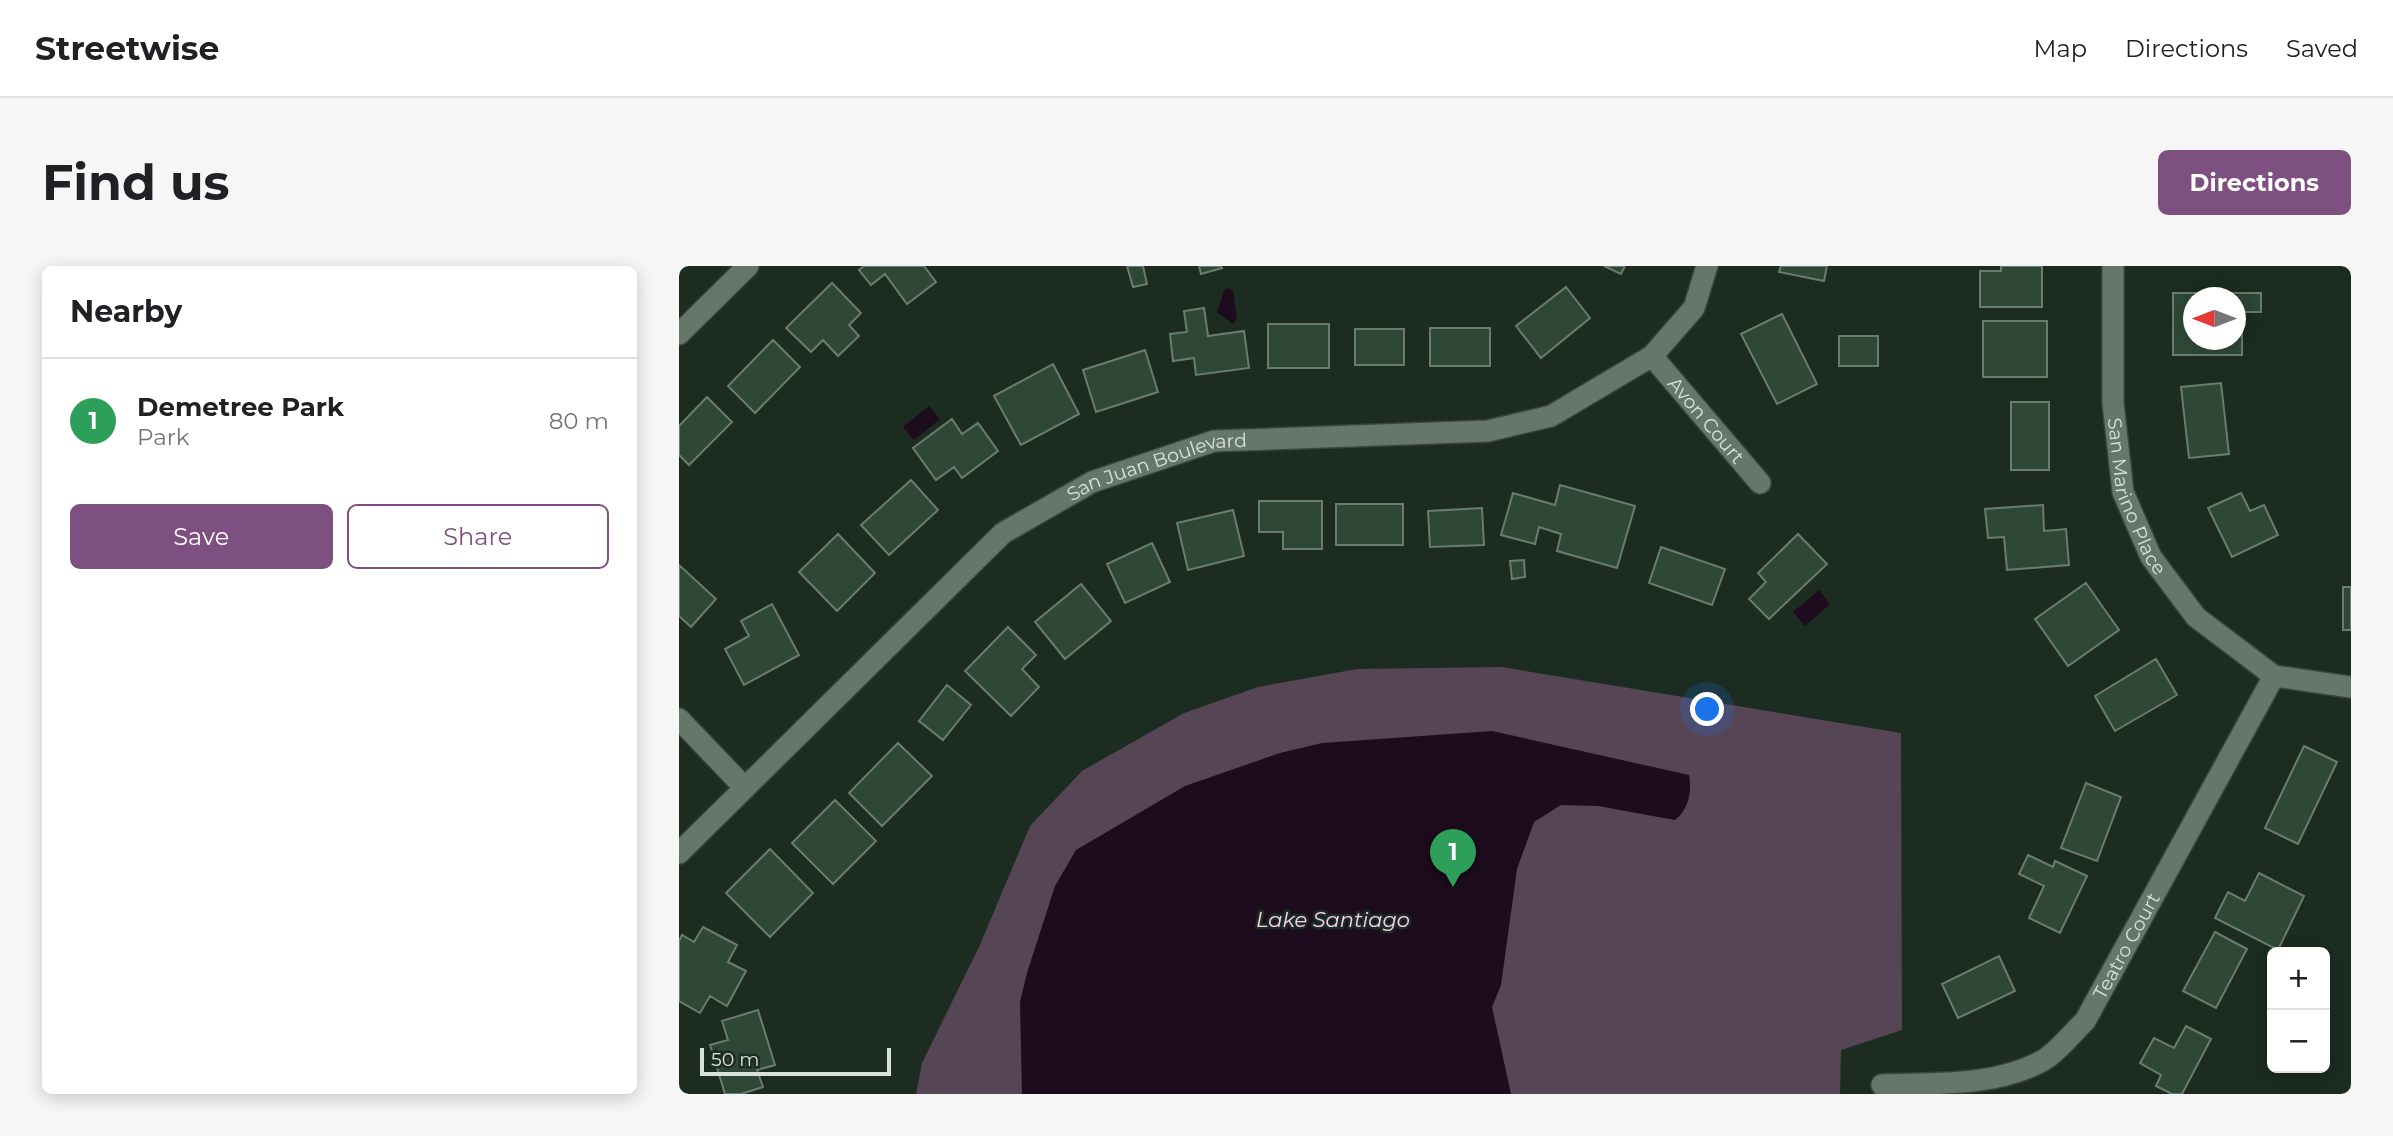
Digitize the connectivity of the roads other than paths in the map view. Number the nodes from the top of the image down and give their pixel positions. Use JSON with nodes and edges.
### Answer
{"nodes":[{"id":1,"x":748,"y":266,"type":"edge"},
{"id":2,"x":1707,"y":266,"type":"edge"},
{"id":3,"x":2113,"y":266,"type":"edge"},
{"id":4,"x":679,"y":334,"type":"edge"},
{"id":5,"x":1652,"y":356,"type":"junction"},
{"id":6,"x":1761,"y":484,"type":"dead end"},
{"id":7,"x":2274,"y":676,"type":"junction"},
{"id":8,"x":2351,"y":687,"type":"edge"},
{"id":9,"x":679,"y":719,"type":"edge"},
{"id":10,"x":745,"y":788,"type":"junction"},
{"id":11,"x":679,"y":853,"type":"edge"},
{"id":12,"x":1882,"y":1085,"type":"dead end"}],
"edges":[{"from":1,"to":4,"type":"street"},
{"from":2,"to":5,"type":"street","name":"San Juan Boulevard"},
{"from":3,"to":7,"type":"street","name":"San Marino Place"},
{"from":5,"to":6,"type":"street","name":"Avon Court"},
{"from":5,"to":10,"type":"street","name":"San Juan Boulevard"},
{"from":7,"to":8,"type":"street"},
{"from":7,"to":12,"type":"street","name":"Teatro Court"},
{"from":9,"to":10,"type":"street"},
{"from":10,"to":11,"type":"street","name":"San Juan Boulevard"}]}
